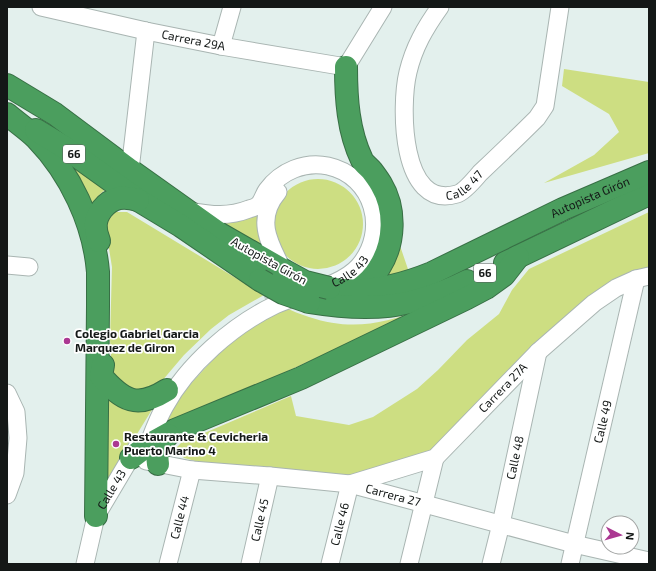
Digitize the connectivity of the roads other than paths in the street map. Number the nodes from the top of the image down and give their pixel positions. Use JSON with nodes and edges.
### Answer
{"nodes":[{"id":1,"x":41,"y":7,"type":"edge"},
{"id":2,"x":232,"y":7,"type":"edge"},
{"id":3,"x":383,"y":7,"type":"edge"},
{"id":4,"x":440,"y":7,"type":"edge"},
{"id":5,"x":560,"y":7,"type":"edge"},
{"id":6,"x":146,"y":31,"type":"junction"},
{"id":7,"x":221,"y":46,"type":"junction"},
{"id":8,"x":346,"y":67,"type":"junction"},
{"id":9,"x":7,"y":85,"type":"edge"},
{"id":10,"x":7,"y":114,"type":"edge"},
{"id":11,"x":130,"y":170,"type":"junction"},
{"id":12,"x":649,"y":172,"type":"edge"},
{"id":13,"x":649,"y":194,"type":"edge"},
{"id":14,"x":138,"y":200,"type":"junction"},
{"id":15,"x":186,"y":210,"type":"junction"},
{"id":16,"x":518,"y":257,"type":"junction"},
{"id":17,"x":7,"y":265,"type":"edge"},
{"id":18,"x":29,"y":267,"type":"dead end"},
{"id":19,"x":283,"y":270,"type":"junction"},
{"id":20,"x":642,"y":277,"type":"edge"},
{"id":21,"x":326,"y":282,"type":"junction"},
{"id":22,"x":263,"y":290,"type":"junction"},
{"id":23,"x":358,"y":290,"type":"junction"},
{"id":24,"x":538,"y":352,"type":"junction"},
{"id":25,"x":167,"y":390,"type":"junction"},
{"id":26,"x":7,"y":393,"type":"edge"},
{"id":27,"x":168,"y":434,"type":"junction"},
{"id":28,"x":148,"y":445,"type":"junction"},
{"id":29,"x":131,"y":458,"type":"junction"},
{"id":30,"x":435,"y":458,"type":"junction"},
{"id":31,"x":158,"y":464,"type":"junction"},
{"id":32,"x":192,"y":470,"type":"junction"},
{"id":33,"x":270,"y":476,"type":"junction"},
{"id":34,"x":350,"y":484,"type":"junction"},
{"id":35,"x":7,"y":495,"type":"edge"},
{"id":36,"x":424,"y":503,"type":"junction"},
{"id":37,"x":96,"y":516,"type":"junction"},
{"id":38,"x":501,"y":524,"type":"junction"},
{"id":39,"x":574,"y":544,"type":"junction"},
{"id":40,"x":649,"y":561,"type":"edge"},
{"id":41,"x":85,"y":564,"type":"edge"},
{"id":42,"x":168,"y":564,"type":"edge"},
{"id":43,"x":250,"y":564,"type":"edge"},
{"id":44,"x":330,"y":564,"type":"edge"},
{"id":45,"x":409,"y":564,"type":"edge"},
{"id":46,"x":491,"y":564,"type":"edge"},
{"id":47,"x":570,"y":564,"type":"edge"}],
"edges":[{"from":1,"to":6,"type":"street","name":"Carrera 29A"},
{"from":2,"to":7,"type":"street"},
{"from":3,"to":8,"type":"street"},
{"from":4,"to":5,"type":"street","name":"Calle 47"},
{"from":6,"to":7,"type":"street","name":"Carrera 29A"},
{"from":6,"to":11,"type":"street"},
{"from":7,"to":8,"type":"street","name":"Carrera 29A"},
{"from":8,"to":23,"type":"highway"},
{"from":9,"to":11,"type":"highway","name":"Autopista Girón","number":"66"},
{"from":10,"to":14,"type":"highway","name":"Autopista Girón","number":"66"},
{"from":10,"to":37,"type":"highway"},
{"from":11,"to":15,"type":"highway","name":"Autopista Girón","number":"66"},
{"from":12,"to":23,"type":"highway","name":"Autopista Girón","number":"66"},
{"from":13,"to":16,"type":"highway","name":"Autopista Girón","number":"66"},
{"from":14,"to":22,"type":"highway","name":"Autopista Girón","number":"66"},
{"from":14,"to":25,"type":"highway"},
{"from":15,"to":19,"type":"highway","name":"Autopista Girón","number":"66"},
{"from":15,"to":28,"type":"street","name":"Calle 43"},
{"from":16,"to":22,"type":"highway","name":"Autopista Girón","number":"66","bridge":true},
{"from":16,"to":27,"type":"highway"},
{"from":17,"to":18,"type":"street"},
{"from":19,"to":21,"type":"highway","name":"Autopista Girón","number":"66","bridge":true},
{"from":19,"to":21,"type":"street","name":"Calle 43"},
{"from":20,"to":24,"type":"street","name":"Carrera 27A"},
{"from":20,"to":39,"type":"street","name":"Calle 49"},
{"from":21,"to":23,"type":"highway","name":"Autopista Girón","number":"66"},
{"from":22,"to":25,"type":"street","name":"Calle 43"},
{"from":24,"to":30,"type":"street","name":"Carrera 27A"},
{"from":24,"to":38,"type":"street","name":"Calle 48"},
{"from":25,"to":29,"type":"street","name":"Calle 43"},
{"from":26,"to":35,"type":"street"},
{"from":27,"to":28,"type":"highway"},
{"from":27,"to":31,"type":"highway"},
{"from":28,"to":29,"type":"highway"},
{"from":28,"to":31,"type":"street"},
{"from":29,"to":31,"type":"street","name":"Carrera 27"},
{"from":29,"to":37,"type":"street","name":"Calle 43"},
{"from":30,"to":34,"type":"street","name":"Carrera 27A"},
{"from":30,"to":36,"type":"street"},
{"from":31,"to":32,"type":"street","name":"Carrera 27"},
{"from":32,"to":33,"type":"street","name":"Carrera 27"},
{"from":32,"to":42,"type":"street","name":"Calle 44"},
{"from":33,"to":34,"type":"street","name":"Carrera 27"},
{"from":33,"to":43,"type":"street","name":"Calle 45"},
{"from":34,"to":36,"type":"street","name":"Carrera 27"},
{"from":34,"to":44,"type":"street","name":"Calle 46"},
{"from":36,"to":38,"type":"street","name":"Carrera 27"},
{"from":36,"to":45,"type":"street"},
{"from":37,"to":41,"type":"street","name":"Calle 43"},
{"from":38,"to":39,"type":"street","name":"Carrera 27"},
{"from":38,"to":46,"type":"street","name":"Calle 48"},
{"from":39,"to":40,"type":"street","name":"Carrera 27"},
{"from":39,"to":47,"type":"street","name":"Calle 49"}]}
